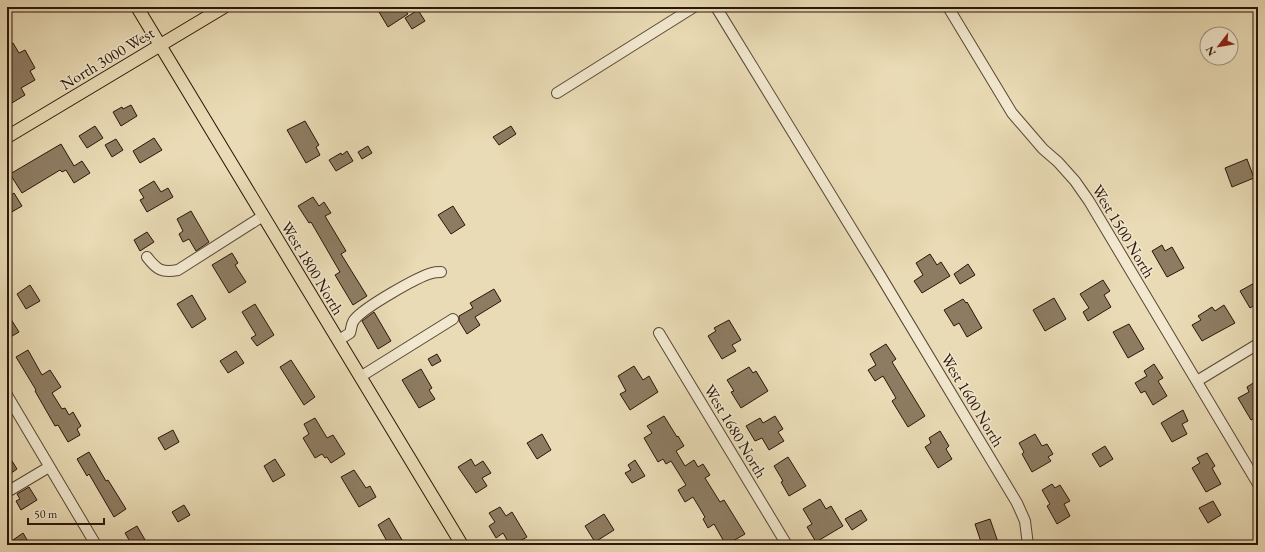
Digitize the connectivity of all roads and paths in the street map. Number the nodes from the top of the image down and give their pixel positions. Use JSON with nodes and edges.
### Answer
{"nodes":[{"id":1,"x":137,"y":7,"type":"edge"},
{"id":2,"x":224,"y":7,"type":"edge"},
{"id":3,"x":694,"y":7,"type":"edge"},
{"id":4,"x":716,"y":7,"type":"edge"},
{"id":5,"x":948,"y":7,"type":"edge"},
{"id":6,"x":161,"y":45,"type":"junction"},
{"id":7,"x":557,"y":93,"type":"dead end"},
{"id":8,"x":7,"y":137,"type":"edge"},
{"id":9,"x":263,"y":216,"type":"junction"},
{"id":10,"x":147,"y":257,"type":"dead end"},
{"id":11,"x":441,"y":272,"type":"dead end"},
{"id":12,"x":453,"y":319,"type":"dead end"},
{"id":13,"x":659,"y":333,"type":"dead end"},
{"id":14,"x":339,"y":340,"type":"junction"},
{"id":15,"x":1258,"y":344,"type":"edge"},
{"id":16,"x":360,"y":377,"type":"junction"},
{"id":17,"x":1197,"y":381,"type":"junction"},
{"id":18,"x":7,"y":395,"type":"edge"},
{"id":19,"x":50,"y":467,"type":"junction"},
{"id":20,"x":1258,"y":484,"type":"edge"},
{"id":21,"x":7,"y":492,"type":"edge"},
{"id":22,"x":96,"y":545,"type":"edge"},
{"id":23,"x":462,"y":545,"type":"edge"},
{"id":24,"x":787,"y":545,"type":"edge"},
{"id":25,"x":1028,"y":545,"type":"edge"}],
"edges":[{"from":1,"to":6,"type":"main road","name":"West 1800 North"},
{"from":2,"to":6,"type":"main road","name":"North 3000 West"},
{"from":3,"to":7,"type":"street"},
{"from":4,"to":25,"type":"street","name":"West 1600 North"},
{"from":5,"to":17,"type":"street","name":"West 1500 North"},
{"from":6,"to":8,"type":"main road","name":"North 3000 West"},
{"from":6,"to":9,"type":"main road","name":"West 1800 North"},
{"from":9,"to":10,"type":"street"},
{"from":9,"to":14,"type":"main road","name":"West 1800 North"},
{"from":11,"to":14,"type":"street"},
{"from":12,"to":16,"type":"street"},
{"from":13,"to":24,"type":"street","name":"West 1680 North"},
{"from":14,"to":16,"type":"main road","name":"West 1800 North"},
{"from":15,"to":17,"type":"street"},
{"from":16,"to":23,"type":"main road","name":"West 1800 North"},
{"from":17,"to":20,"type":"street","name":"West 1500 North"},
{"from":18,"to":19,"type":"street"},
{"from":19,"to":21,"type":"street"},
{"from":19,"to":22,"type":"street"}]}
